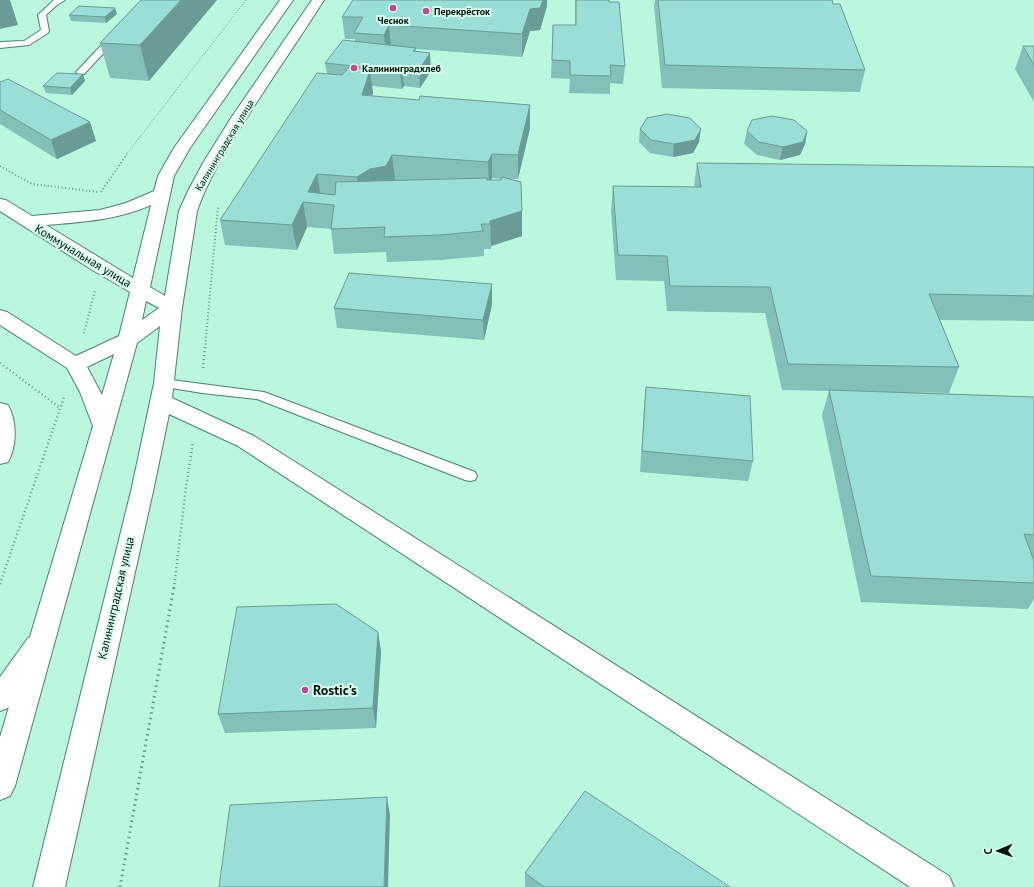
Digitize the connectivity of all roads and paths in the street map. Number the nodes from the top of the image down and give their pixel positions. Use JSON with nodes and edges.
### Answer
{"nodes":[{"id":1,"x":61,"y":0,"type":"edge"},
{"id":2,"x":246,"y":0,"type":"edge"},
{"id":3,"x":287,"y":0,"type":"edge"},
{"id":4,"x":318,"y":0,"type":"edge"},
{"id":5,"x":122,"y":28,"type":"edge"},
{"id":6,"x":0,"y":45,"type":"edge"},
{"id":7,"x":81,"y":72,"type":"edge"},
{"id":8,"x":101,"y":192,"type":"dead end"},
{"id":9,"x":160,"y":196,"type":"junction"},
{"id":10,"x":0,"y":204,"type":"edge"},
{"id":11,"x":27,"y":222,"type":"junction"},
{"id":12,"x":140,"y":291,"type":"junction"},
{"id":13,"x":172,"y":308,"type":"junction"},
{"id":14,"x":0,"y":316,"type":"edge"},
{"id":15,"x":128,"y":340,"type":"junction"},
{"id":16,"x":0,"y":363,"type":"edge"},
{"id":17,"x":75,"y":364,"type":"junction"},
{"id":18,"x":162,"y":392,"type":"junction"},
{"id":19,"x":60,"y":408,"type":"dead end"},
{"id":20,"x":0,"y":410,"type":"edge"},
{"id":21,"x":103,"y":425,"type":"junction"},
{"id":22,"x":0,"y":456,"type":"edge"},
{"id":23,"x":470,"y":476,"type":"dead end"},
{"id":24,"x":42,"y":640,"type":"junction"},
{"id":25,"x":0,"y":699,"type":"edge"},
{"id":26,"x":0,"y":786,"type":"edge"},
{"id":27,"x":49,"y":887,"type":"edge"},
{"id":28,"x":938,"y":887,"type":"edge"}],
"edges":[{"from":1,"to":6,"type":"lane"},
{"from":2,"to":8,"type":"path"},
{"from":3,"to":9,"type":"main road"},
{"from":4,"to":13,"type":"main road","name":"Калининградская улица"},
{"from":5,"to":7,"type":"lane"},
{"from":9,"to":11,"type":"main road","name":"Коммунальная улица"},
{"from":9,"to":12,"type":"main road"},
{"from":10,"to":11,"type":"main road","name":"Коммунальная улица"},
{"from":11,"to":12,"type":"main road","name":"Коммунальная улица"},
{"from":12,"to":13,"type":"main road"},
{"from":12,"to":15,"type":"main road"},
{"from":13,"to":15,"type":"main road"},
{"from":13,"to":18,"type":"main road","name":"Калининградская улица"},
{"from":14,"to":17,"type":"main road"},
{"from":15,"to":17,"type":"main road"},
{"from":15,"to":21,"type":"main road"},
{"from":16,"to":19,"type":"path"},
{"from":17,"to":21,"type":"main road"},
{"from":18,"to":23,"type":"lane"},
{"from":18,"to":27,"type":"main road","name":"Калининградская улица"},
{"from":18,"to":28,"type":"main road"},
{"from":20,"to":22,"type":"main road"},
{"from":21,"to":24,"type":"main road"},
{"from":24,"to":25,"type":"main road"},
{"from":24,"to":26,"type":"main road"}]}
